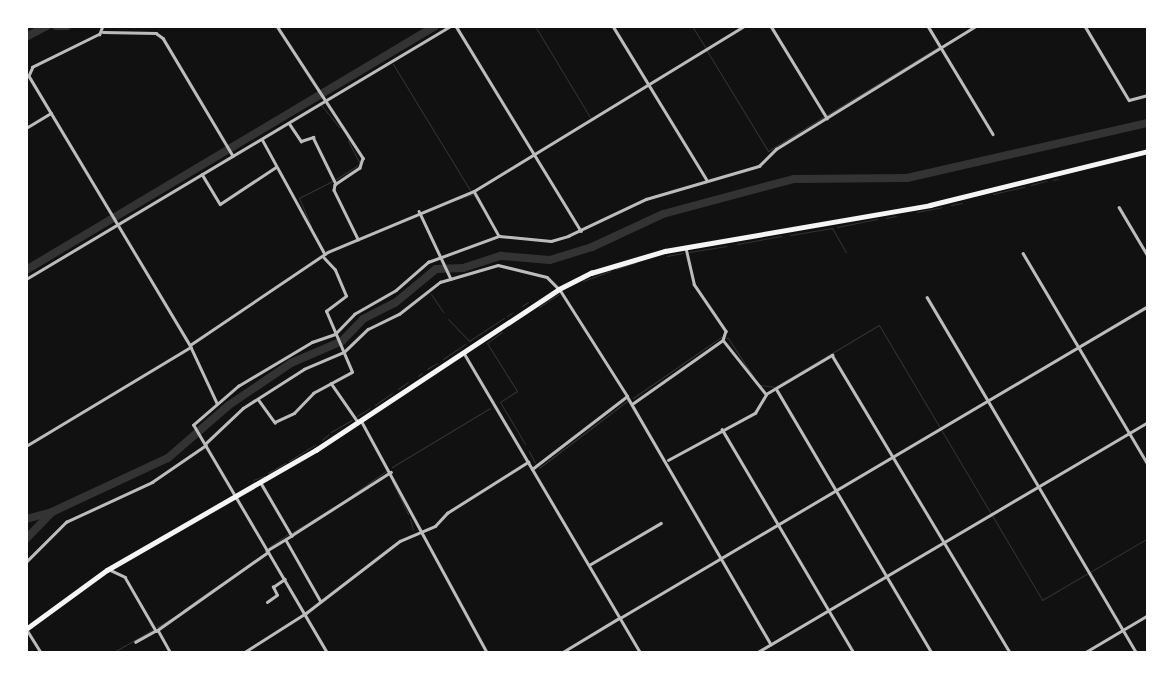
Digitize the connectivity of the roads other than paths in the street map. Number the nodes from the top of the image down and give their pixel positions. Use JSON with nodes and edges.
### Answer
{"nodes":[{"id":1,"x":277,"y":26,"type":"edge"},
{"id":2,"x":451,"y":26,"type":"edge"},
{"id":3,"x":456,"y":26,"type":"edge"},
{"id":4,"x":613,"y":26,"type":"edge"},
{"id":5,"x":744,"y":26,"type":"edge"},
{"id":6,"x":771,"y":26,"type":"edge"},
{"id":7,"x":928,"y":26,"type":"edge"},
{"id":8,"x":976,"y":26,"type":"edge"},
{"id":9,"x":1085,"y":26,"type":"edge"},
{"id":10,"x":104,"y":27,"type":"edge"},
{"id":11,"x":103,"y":32,"type":"junction"},
{"id":12,"x":942,"y":48,"type":"junction"},
{"id":13,"x":648,"y":84,"type":"junction"},
{"id":14,"x":1148,"y":95,"type":"edge"},
{"id":15,"x":323,"y":103,"type":"junction"},
{"id":16,"x":51,"y":113,"type":"junction"},
{"id":17,"x":827,"y":118,"type":"junction"},
{"id":18,"x":289,"y":123,"type":"junction"},
{"id":19,"x":26,"y":128,"type":"edge"},
{"id":20,"x":993,"y":134,"type":"dead end"},
{"id":21,"x":262,"y":139,"type":"junction"},
{"id":22,"x":1148,"y":151,"type":"edge"},
{"id":23,"x":534,"y":153,"type":"junction"},
{"id":24,"x":233,"y":156,"type":"junction"},
{"id":25,"x":276,"y":166,"type":"junction"},
{"id":26,"x":202,"y":174,"type":"junction"},
{"id":27,"x":707,"y":180,"type":"junction"},
{"id":28,"x":336,"y":184,"type":"junction"},
{"id":29,"x":474,"y":191,"type":"junction"},
{"id":30,"x":1119,"y":207,"type":"dead end"},
{"id":31,"x":419,"y":211,"type":"junction"},
{"id":32,"x":118,"y":224,"type":"junction"},
{"id":33,"x":581,"y":231,"type":"junction"},
{"id":34,"x":499,"y":236,"type":"junction"},
{"id":35,"x":358,"y":239,"type":"junction"},
{"id":36,"x":686,"y":248,"type":"junction"},
{"id":37,"x":1023,"y":253,"type":"dead end"},
{"id":38,"x":324,"y":256,"type":"junction"},
{"id":39,"x":1148,"y":256,"type":"edge"},
{"id":40,"x":440,"y":259,"type":"junction"},
{"id":41,"x":450,"y":278,"type":"junction"},
{"id":42,"x":26,"y":279,"type":"edge"},
{"id":43,"x":559,"y":289,"type":"junction"},
{"id":44,"x":927,"y":297,"type":"dead end"},
{"id":45,"x":1148,"y":306,"type":"edge"},
{"id":46,"x":336,"y":334,"type":"junction"},
{"id":47,"x":724,"y":340,"type":"junction"},
{"id":48,"x":191,"y":346,"type":"junction"},
{"id":49,"x":1079,"y":347,"type":"junction"},
{"id":50,"x":344,"y":352,"type":"junction"},
{"id":51,"x":463,"y":352,"type":"junction"},
{"id":52,"x":331,"y":383,"type":"junction"},
{"id":53,"x":777,"y":390,"type":"junction"},
{"id":54,"x":766,"y":394,"type":"junction"},
{"id":55,"x":627,"y":396,"type":"junction"},
{"id":56,"x":258,"y":399,"type":"junction"},
{"id":57,"x":988,"y":400,"type":"junction"},
{"id":58,"x":217,"y":403,"type":"junction"},
{"id":59,"x":632,"y":404,"type":"junction"},
{"id":60,"x":359,"y":422,"type":"junction"},
{"id":61,"x":1148,"y":422,"type":"edge"},
{"id":62,"x":722,"y":429,"type":"junction"},
{"id":63,"x":1129,"y":433,"type":"junction"},
{"id":64,"x":205,"y":444,"type":"junction"},
{"id":65,"x":26,"y":446,"type":"edge"},
{"id":66,"x":893,"y":457,"type":"junction"},
{"id":67,"x":668,"y":460,"type":"junction"},
{"id":68,"x":528,"y":462,"type":"junction"},
{"id":69,"x":1148,"y":464,"type":"edge"},
{"id":70,"x":532,"y":469,"type":"junction"},
{"id":71,"x":391,"y":472,"type":"junction"},
{"id":72,"x":260,"y":483,"type":"junction"},
{"id":73,"x":1038,"y":486,"type":"junction"},
{"id":74,"x":836,"y":490,"type":"junction"},
{"id":75,"x":235,"y":498,"type":"junction"},
{"id":76,"x":661,"y":523,"type":"dead end"},
{"id":77,"x":778,"y":525,"type":"junction"},
{"id":78,"x":418,"y":534,"type":"junction"},
{"id":79,"x":292,"y":535,"type":"junction"},
{"id":80,"x":286,"y":540,"type":"junction"},
{"id":81,"x":944,"y":542,"type":"junction"},
{"id":82,"x":268,"y":552,"type":"junction"},
{"id":83,"x":721,"y":559,"type":"junction"},
{"id":84,"x":26,"y":562,"type":"edge"},
{"id":85,"x":589,"y":566,"type":"junction"},
{"id":86,"x":108,"y":569,"type":"junction"},
{"id":87,"x":886,"y":576,"type":"junction"},
{"id":88,"x":285,"y":579,"type":"junction"},
{"id":89,"x":320,"y":601,"type":"junction"},
{"id":90,"x":267,"y":602,"type":"dead end"},
{"id":91,"x":829,"y":610,"type":"junction"},
{"id":92,"x":306,"y":613,"type":"junction"},
{"id":93,"x":1148,"y":616,"type":"edge"},
{"id":94,"x":620,"y":618,"type":"junction"},
{"id":95,"x":26,"y":629,"type":"edge"},
{"id":96,"x":157,"y":630,"type":"junction"},
{"id":97,"x":1123,"y":630,"type":"junction"},
{"id":98,"x":136,"y":642,"type":"dead end"},
{"id":99,"x":771,"y":644,"type":"junction"},
{"id":100,"x":41,"y":653,"type":"edge"},
{"id":101,"x":171,"y":653,"type":"edge"},
{"id":102,"x":243,"y":653,"type":"edge"},
{"id":103,"x":327,"y":653,"type":"edge"},
{"id":104,"x":487,"y":653,"type":"edge"},
{"id":105,"x":561,"y":653,"type":"edge"},
{"id":106,"x":640,"y":653,"type":"edge"},
{"id":107,"x":756,"y":653,"type":"edge"},
{"id":108,"x":854,"y":653,"type":"edge"},
{"id":109,"x":932,"y":653,"type":"edge"},
{"id":110,"x":1010,"y":653,"type":"edge"},
{"id":111,"x":1084,"y":653,"type":"edge"},
{"id":112,"x":1137,"y":653,"type":"edge"}],
"edges":[{"from":1,"to":15,"type":"street"},
{"from":2,"to":15,"type":"street"},
{"from":3,"to":23,"type":"street"},
{"from":4,"to":13,"type":"street"},
{"from":5,"to":13,"type":"street"},
{"from":6,"to":17,"type":"street"},
{"from":7,"to":12,"type":"street"},
{"from":8,"to":12,"type":"street"},
{"from":9,"to":14,"type":"street"},
{"from":10,"to":11,"type":"street"},
{"from":11,"to":16,"type":"street"},
{"from":11,"to":24,"type":"street"},
{"from":12,"to":17,"type":"street"},
{"from":12,"to":20,"type":"street"},
{"from":13,"to":23,"type":"street"},
{"from":13,"to":27,"type":"street"},
{"from":15,"to":18,"type":"street"},
{"from":15,"to":28,"type":"street"},
{"from":16,"to":19,"type":"street"},
{"from":16,"to":32,"type":"street"},
{"from":17,"to":27,"type":"street"},
{"from":18,"to":21,"type":"street"},
{"from":18,"to":28,"type":"street"},
{"from":21,"to":24,"type":"street"},
{"from":21,"to":25,"type":"street"},
{"from":22,"to":36,"type":"highway"},
{"from":23,"to":29,"type":"street"},
{"from":23,"to":33,"type":"street"},
{"from":24,"to":26,"type":"street"},
{"from":25,"to":26,"type":"street"},
{"from":25,"to":38,"type":"street"},
{"from":26,"to":32,"type":"street"},
{"from":27,"to":33,"type":"street"},
{"from":28,"to":35,"type":"street"},
{"from":29,"to":31,"type":"street"},
{"from":29,"to":34,"type":"street"},
{"from":30,"to":39,"type":"street"},
{"from":31,"to":35,"type":"street"},
{"from":31,"to":40,"type":"street"},
{"from":32,"to":42,"type":"street"},
{"from":32,"to":48,"type":"street"},
{"from":33,"to":34,"type":"street"},
{"from":34,"to":40,"type":"street"},
{"from":35,"to":38,"type":"street"},
{"from":36,"to":43,"type":"highway"},
{"from":36,"to":47,"type":"street"},
{"from":37,"to":49,"type":"street"},
{"from":38,"to":46,"type":"street"},
{"from":38,"to":48,"type":"street"},
{"from":40,"to":41,"type":"street"},
{"from":40,"to":46,"type":"street"},
{"from":41,"to":43,"type":"street"},
{"from":41,"to":50,"type":"street"},
{"from":43,"to":51,"type":"highway"},
{"from":43,"to":55,"type":"street"},
{"from":44,"to":57,"type":"street"},
{"from":45,"to":49,"type":"street"},
{"from":46,"to":50,"type":"street"},
{"from":46,"to":58,"type":"street"},
{"from":47,"to":54,"type":"street"},
{"from":47,"to":59,"type":"street"},
{"from":48,"to":58,"type":"street"},
{"from":48,"to":65,"type":"street"},
{"from":49,"to":57,"type":"street"},
{"from":49,"to":63,"type":"street"},
{"from":50,"to":52,"type":"street"},
{"from":50,"to":56,"type":"street"},
{"from":51,"to":60,"type":"highway"},
{"from":51,"to":68,"type":"street"},
{"from":52,"to":56,"type":"street"},
{"from":52,"to":60,"type":"street"},
{"from":53,"to":54,"type":"street"},
{"from":53,"to":66,"type":"street"},
{"from":53,"to":74,"type":"street"},
{"from":54,"to":62,"type":"street"},
{"from":55,"to":59,"type":"street"},
{"from":55,"to":70,"type":"street"},
{"from":56,"to":64,"type":"street"},
{"from":57,"to":66,"type":"street"},
{"from":57,"to":73,"type":"street"},
{"from":58,"to":64,"type":"street"},
{"from":59,"to":67,"type":"street"},
{"from":60,"to":71,"type":"street"},
{"from":60,"to":72,"type":"highway"},
{"from":61,"to":63,"type":"street"},
{"from":62,"to":67,"type":"street"},
{"from":62,"to":77,"type":"street"},
{"from":63,"to":69,"type":"street"},
{"from":63,"to":73,"type":"street"},
{"from":64,"to":75,"type":"street"},
{"from":64,"to":84,"type":"street"},
{"from":66,"to":74,"type":"street"},
{"from":66,"to":81,"type":"street"},
{"from":67,"to":83,"type":"street"},
{"from":68,"to":70,"type":"street"},
{"from":68,"to":78,"type":"street"},
{"from":70,"to":85,"type":"street"},
{"from":71,"to":78,"type":"street"},
{"from":71,"to":79,"type":"street"},
{"from":72,"to":75,"type":"highway"},
{"from":72,"to":79,"type":"street"},
{"from":73,"to":81,"type":"street"},
{"from":73,"to":97,"type":"street"},
{"from":74,"to":77,"type":"street"},
{"from":74,"to":87,"type":"street"},
{"from":75,"to":82,"type":"street"},
{"from":75,"to":86,"type":"highway"},
{"from":76,"to":85,"type":"street"},
{"from":77,"to":83,"type":"street"},
{"from":77,"to":91,"type":"street"},
{"from":78,"to":89,"type":"street"},
{"from":78,"to":104,"type":"street"},
{"from":79,"to":80,"type":"street"},
{"from":80,"to":82,"type":"street"},
{"from":80,"to":89,"type":"street"},
{"from":81,"to":87,"type":"street"},
{"from":81,"to":110,"type":"street"},
{"from":82,"to":88,"type":"street"},
{"from":82,"to":96,"type":"street"},
{"from":83,"to":94,"type":"street"},
{"from":83,"to":99,"type":"street"},
{"from":85,"to":94,"type":"street"},
{"from":86,"to":95,"type":"highway"},
{"from":86,"to":96,"type":"street"},
{"from":87,"to":91,"type":"street"},
{"from":87,"to":109,"type":"street"},
{"from":88,"to":90,"type":"street"},
{"from":88,"to":92,"type":"street"},
{"from":89,"to":92,"type":"street"},
{"from":91,"to":99,"type":"street"},
{"from":91,"to":108,"type":"street"},
{"from":92,"to":102,"type":"street"},
{"from":92,"to":103,"type":"street"},
{"from":93,"to":97,"type":"street"},
{"from":94,"to":105,"type":"street"},
{"from":94,"to":106,"type":"street"},
{"from":95,"to":100,"type":"street"},
{"from":96,"to":98,"type":"street"},
{"from":96,"to":101,"type":"street"},
{"from":97,"to":111,"type":"street"},
{"from":97,"to":112,"type":"street"},
{"from":99,"to":107,"type":"street"}]}
